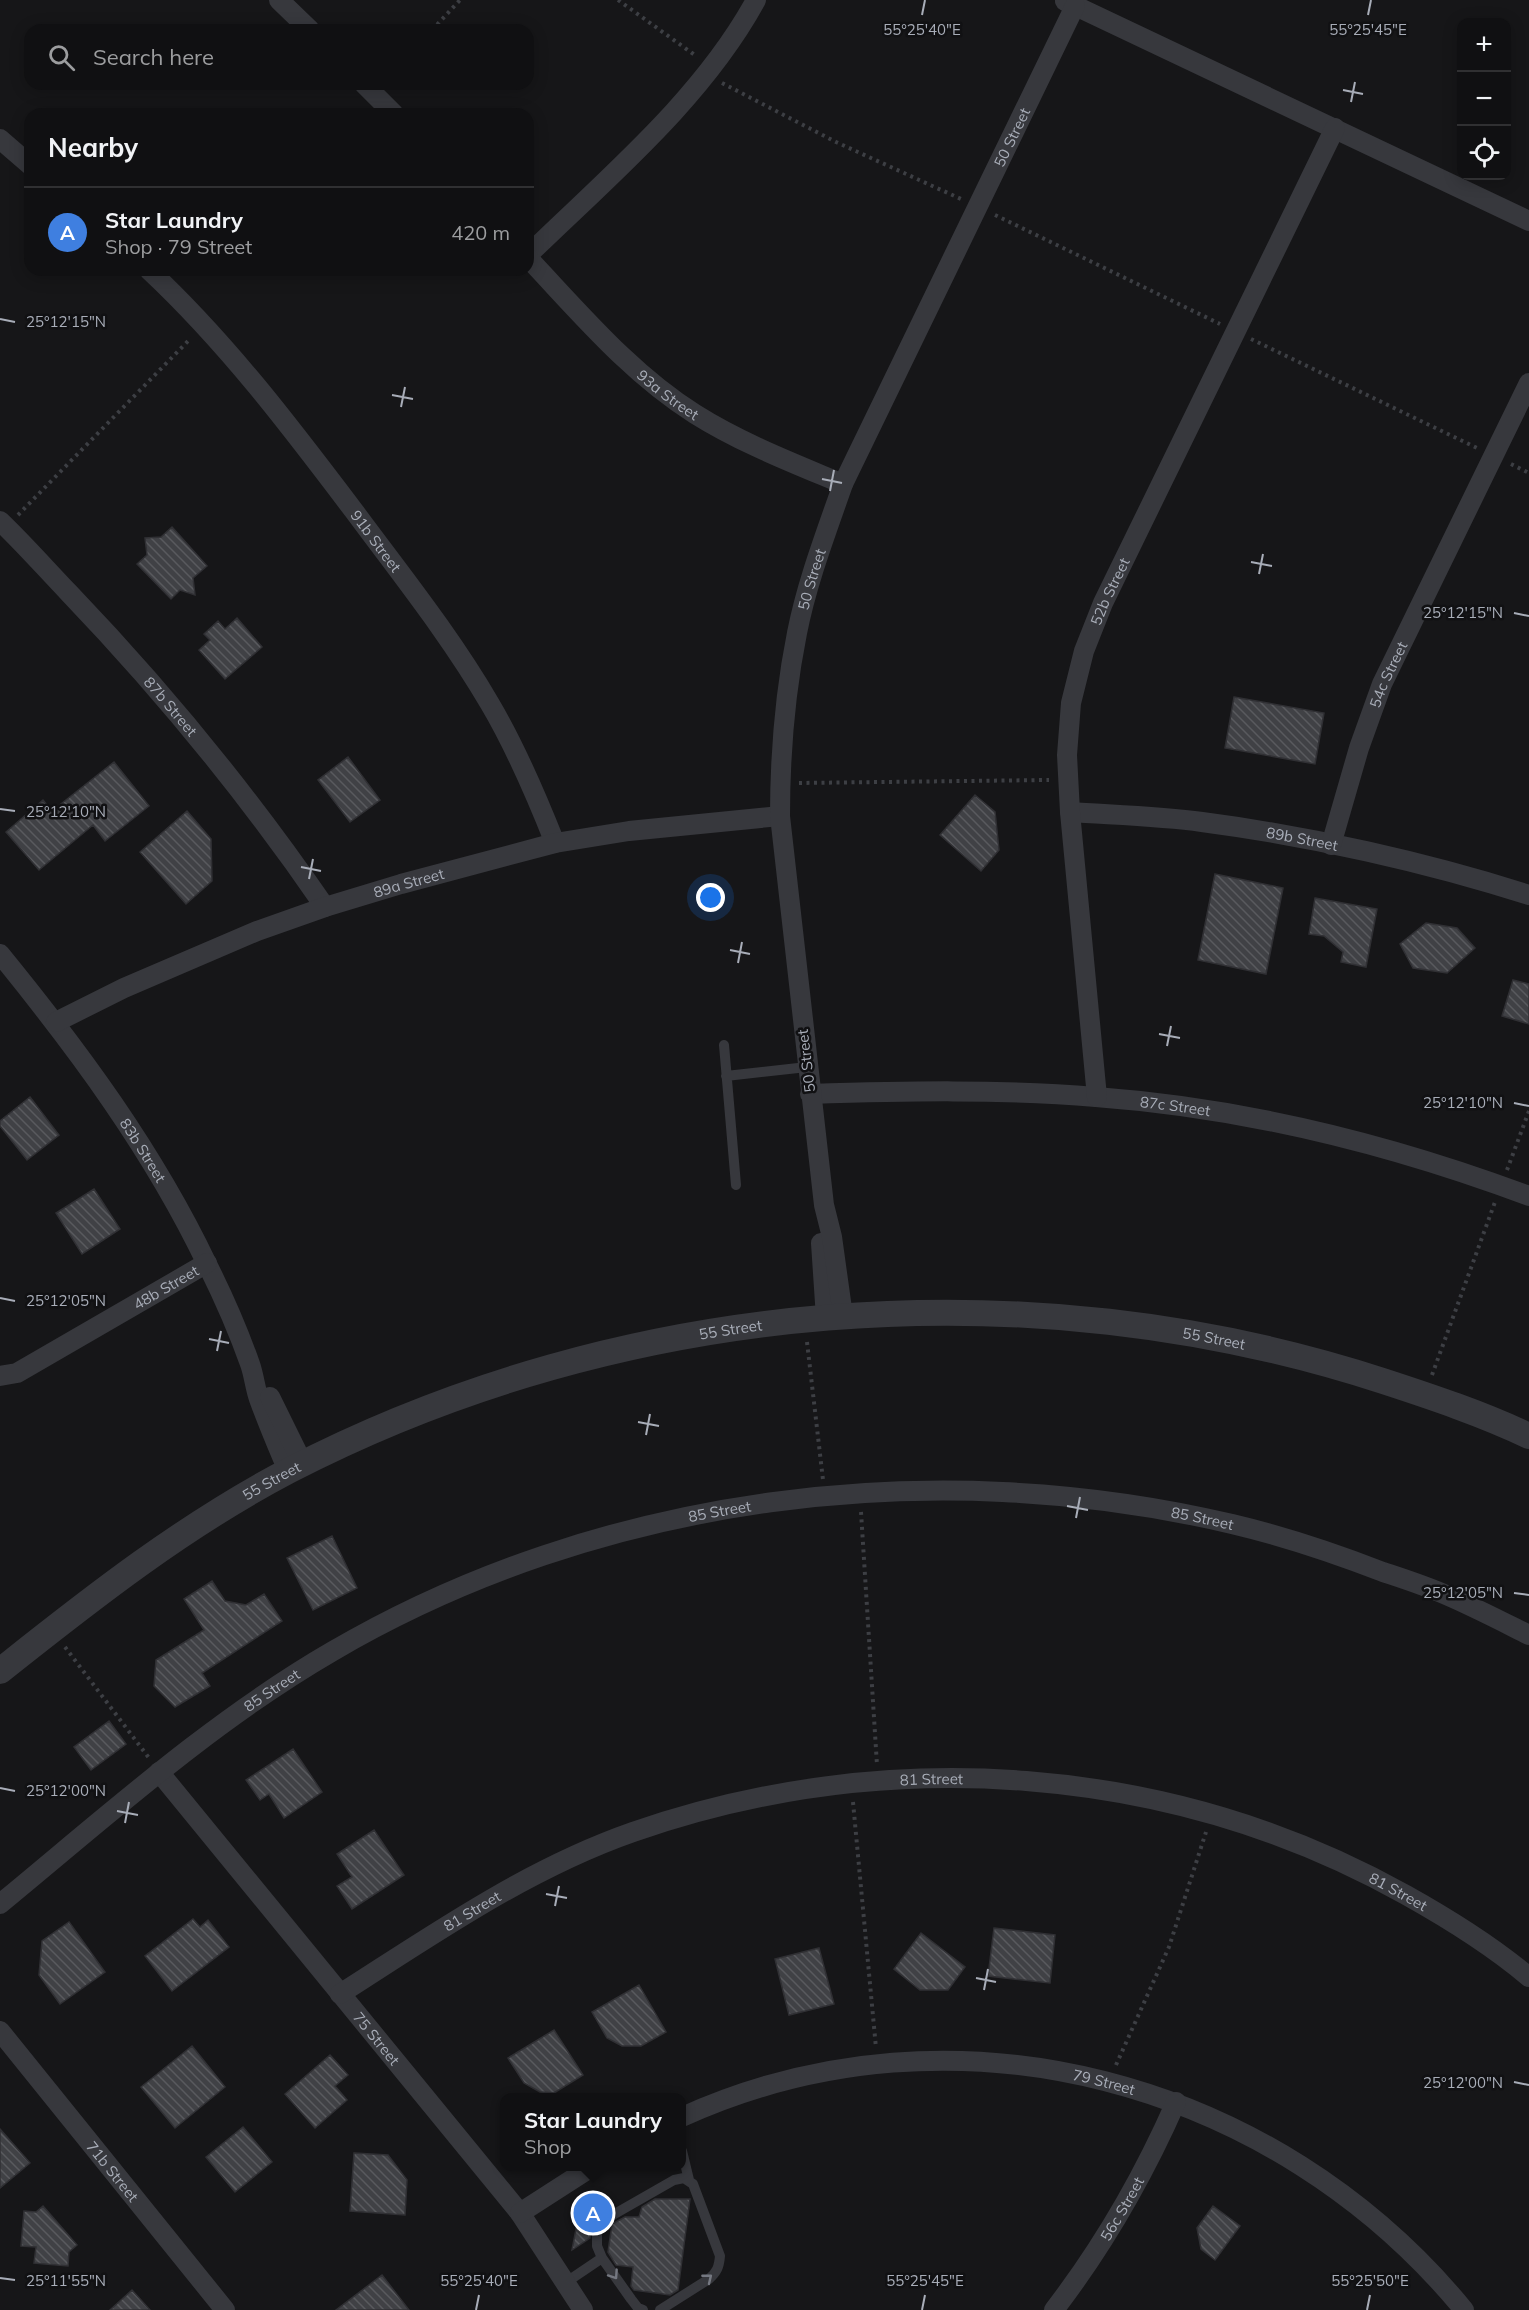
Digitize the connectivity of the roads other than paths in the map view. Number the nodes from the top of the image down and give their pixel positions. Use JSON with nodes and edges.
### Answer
{"nodes":[{"id":1,"x":279,"y":0,"type":"edge"},
{"id":2,"x":756,"y":0,"type":"edge"},
{"id":3,"x":1069,"y":3,"type":"edge"},
{"id":4,"x":304,"y":24,"type":"edge"},
{"id":5,"x":370,"y":90,"type":"edge"},
{"id":6,"x":388,"y":108,"type":"edge"},
{"id":7,"x":1335,"y":128,"type":"junction"},
{"id":8,"x":0,"y":139,"type":"edge"},
{"id":9,"x":24,"y":160,"type":"edge"},
{"id":10,"x":1529,"y":220,"type":"edge"},
{"id":11,"x":534,"y":250,"type":"edge"},
{"id":12,"x":534,"y":262,"type":"edge"},
{"id":13,"x":155,"y":276,"type":"edge"},
{"id":14,"x":1529,"y":383,"type":"edge"},
{"id":15,"x":843,"y":484,"type":"junction"},
{"id":16,"x":3,"y":524,"type":"edge"},
{"id":17,"x":1070,"y":812,"type":"junction"},
{"id":18,"x":780,"y":816,"type":"junction"},
{"id":19,"x":555,"y":843,"type":"junction"},
{"id":20,"x":1331,"y":845,"type":"junction"},
{"id":21,"x":1529,"y":895,"type":"edge"},
{"id":22,"x":325,"y":906,"type":"junction"},
{"id":23,"x":0,"y":954,"type":"edge"},
{"id":24,"x":56,"y":1022,"type":"junction"},
{"id":25,"x":724,"y":1045,"type":"dead end"},
{"id":26,"x":807,"y":1067,"type":"junction"},
{"id":27,"x":726,"y":1076,"type":"junction"},
{"id":28,"x":810,"y":1094,"type":"junction"},
{"id":29,"x":1096,"y":1097,"type":"junction"},
{"id":30,"x":736,"y":1185,"type":"dead end"},
{"id":31,"x":1529,"y":1196,"type":"edge"},
{"id":32,"x":207,"y":1263,"type":"junction"},
{"id":33,"x":824,"y":1318,"type":"junction"},
{"id":34,"x":0,"y":1376,"type":"edge"},
{"id":35,"x":1529,"y":1436,"type":"edge"},
{"id":36,"x":296,"y":1467,"type":"junction"},
{"id":37,"x":1529,"y":1635,"type":"edge"},
{"id":38,"x":0,"y":1671,"type":"edge"},
{"id":39,"x":159,"y":1772,"type":"junction"},
{"id":40,"x":0,"y":1904,"type":"edge"},
{"id":41,"x":1529,"y":1977,"type":"edge"},
{"id":42,"x":340,"y":1994,"type":"junction"},
{"id":43,"x":0,"y":2031,"type":"edge"},
{"id":44,"x":1176,"y":2102,"type":"junction"},
{"id":45,"x":686,"y":2115,"type":"edge"},
{"id":46,"x":686,"y":2169,"type":"edge"},
{"id":47,"x":585,"y":2171,"type":"edge"},
{"id":48,"x":689,"y":2180,"type":"junction"},
{"id":49,"x":520,"y":2213,"type":"junction"},
{"id":50,"x":602,"y":2258,"type":"junction"},
{"id":51,"x":565,"y":2283,"type":"junction"},
{"id":52,"x":225,"y":2310,"type":"edge"},
{"id":53,"x":583,"y":2310,"type":"edge"},
{"id":54,"x":643,"y":2310,"type":"edge"},
{"id":55,"x":660,"y":2310,"type":"edge"},
{"id":56,"x":1054,"y":2310,"type":"edge"},
{"id":57,"x":1464,"y":2310,"type":"edge"}],
"edges":[{"from":1,"to":4,"type":"street"},
{"from":2,"to":11,"type":"street"},
{"from":3,"to":7,"type":"street"},
{"from":3,"to":15,"type":"street","name":"50 Street"},
{"from":5,"to":6,"type":"street"},
{"from":7,"to":10,"type":"street"},
{"from":7,"to":17,"type":"street","name":"52b Street"},
{"from":8,"to":9,"type":"street"},
{"from":12,"to":15,"type":"street","name":"93a Street"},
{"from":13,"to":19,"type":"street","name":"91b Street"},
{"from":14,"to":20,"type":"street","name":"54c Street"},
{"from":15,"to":18,"type":"street","name":"50 Street"},
{"from":16,"to":22,"type":"street","name":"87b Street"},
{"from":17,"to":20,"type":"street","name":"89b Street"},
{"from":17,"to":29,"type":"street","name":"52b Street"},
{"from":18,"to":19,"type":"street","name":"89a Street"},
{"from":18,"to":26,"type":"street","name":"50 Street"},
{"from":19,"to":22,"type":"street","name":"89a Street"},
{"from":20,"to":21,"type":"street","name":"89b Street"},
{"from":22,"to":24,"type":"street","name":"89a Street"},
{"from":23,"to":24,"type":"street","name":"83b Street"},
{"from":24,"to":32,"type":"street","name":"83b Street"},
{"from":25,"to":27,"type":"lane"},
{"from":26,"to":27,"type":"lane"},
{"from":26,"to":28,"type":"street","name":"50 Street"},
{"from":27,"to":30,"type":"lane"},
{"from":28,"to":29,"type":"street","name":"87c Street"},
{"from":28,"to":33,"type":"street","name":"50 Street"},
{"from":29,"to":31,"type":"street","name":"87c Street"},
{"from":32,"to":34,"type":"street","name":"48b Street"},
{"from":32,"to":36,"type":"street","name":"83b Street"},
{"from":33,"to":35,"type":"street","name":"55 Street"},
{"from":33,"to":36,"type":"street","name":"55 Street"},
{"from":36,"to":38,"type":"street","name":"55 Street"},
{"from":37,"to":39,"type":"street","name":"85 Street"},
{"from":39,"to":40,"type":"street","name":"85 Street"},
{"from":39,"to":42,"type":"street","name":"75 Street"},
{"from":41,"to":42,"type":"street","name":"81 Street"},
{"from":42,"to":49,"type":"street","name":"75 Street"},
{"from":43,"to":52,"type":"street","name":"71b Street"},
{"from":44,"to":45,"type":"street","name":"79 Street"},
{"from":44,"to":56,"type":"street","name":"56c Street"},
{"from":44,"to":57,"type":"street","name":"79 Street"},
{"from":46,"to":48,"type":"lane"},
{"from":47,"to":49,"type":"street"},
{"from":48,"to":50,"type":"lane"},
{"from":55,"to":48,"type":"lane","one_way":true},
{"from":49,"to":51,"type":"street","name":"75 Street"},
{"from":50,"to":51,"type":"lane"},
{"from":50,"to":54,"type":"lane","one_way":true},
{"from":51,"to":53,"type":"street","name":"75 Street"}]}
